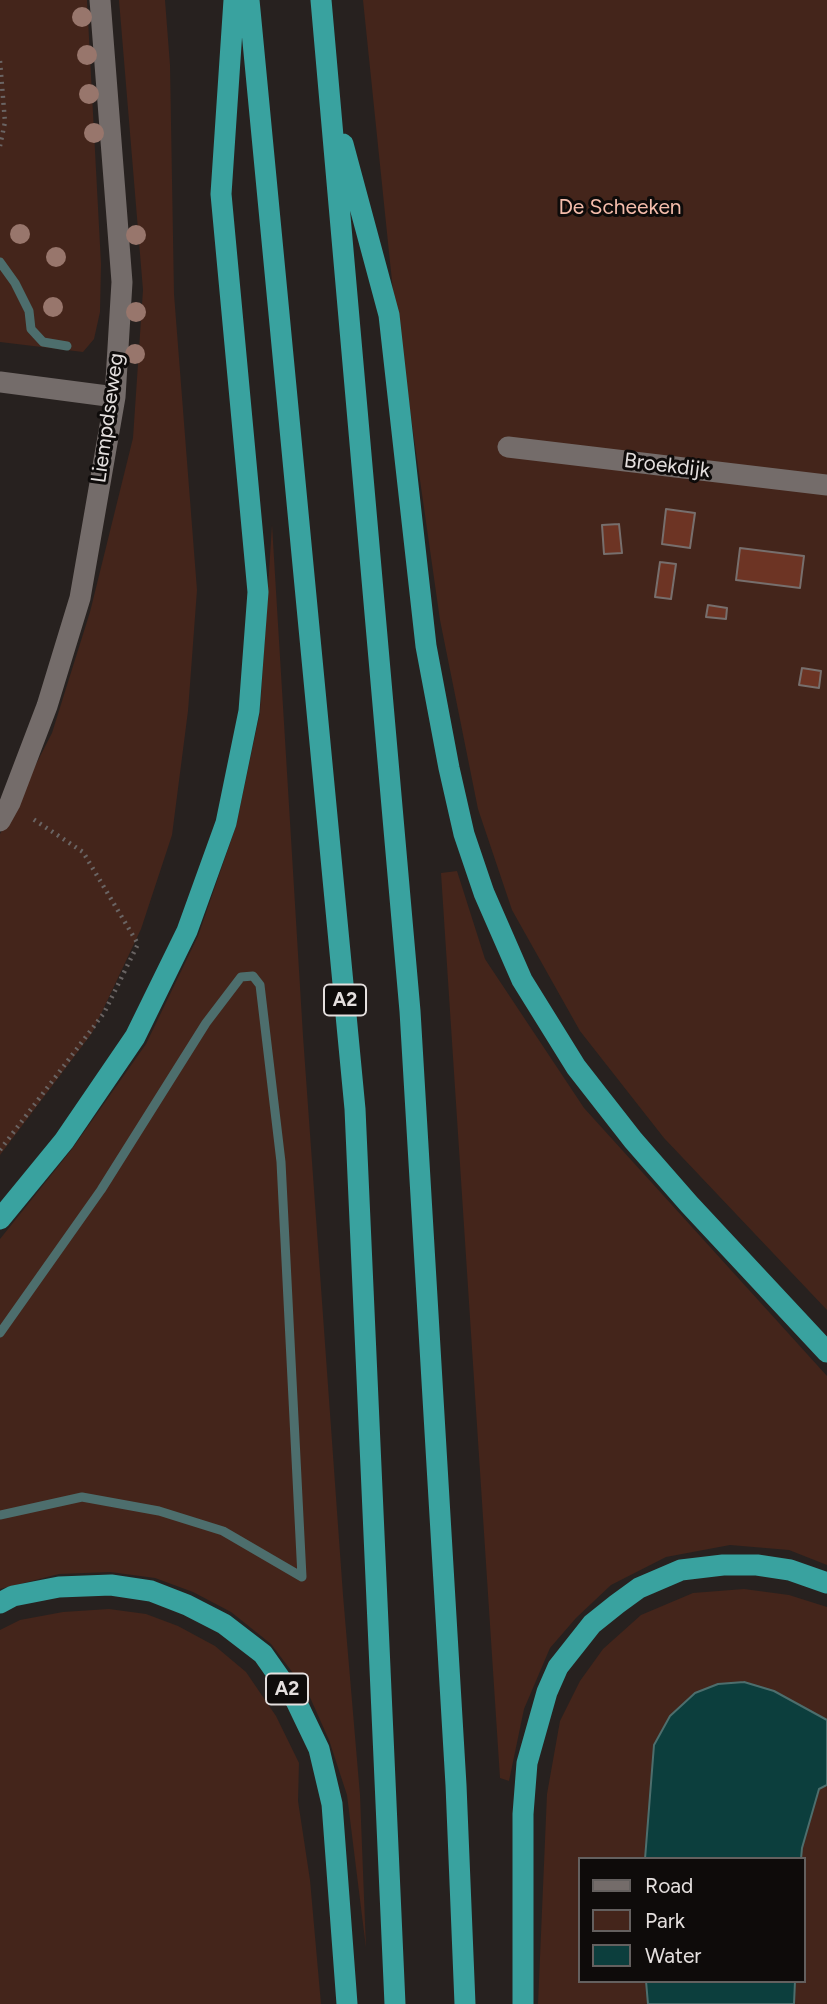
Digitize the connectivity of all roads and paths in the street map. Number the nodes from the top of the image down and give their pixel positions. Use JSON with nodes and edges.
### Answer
{"nodes":[{"id":1,"x":100,"y":0,"type":"edge"},
{"id":2,"x":234,"y":0,"type":"edge"},
{"id":3,"x":249,"y":0,"type":"edge"},
{"id":4,"x":321,"y":0,"type":"edge"},
{"id":5,"x":0,"y":61,"type":"edge"},
{"id":6,"x":329,"y":89,"type":"junction"},
{"id":7,"x":0,"y":146,"type":"edge"},
{"id":8,"x":0,"y":382,"type":"edge"},
{"id":9,"x":115,"y":397,"type":"junction"},
{"id":10,"x":508,"y":446,"type":"dead end"},
{"id":11,"x":827,"y":485,"type":"edge"},
{"id":12,"x":5,"y":812,"type":"edge"},
{"id":13,"x":0,"y":1150,"type":"edge"},
{"id":14,"x":0,"y":1219,"type":"edge"},
{"id":15,"x":827,"y":1352,"type":"edge"},
{"id":16,"x":827,"y":1583,"type":"edge"},
{"id":17,"x":0,"y":1603,"type":"edge"},
{"id":18,"x":347,"y":2004,"type":"edge"},
{"id":19,"x":395,"y":2004,"type":"edge"},
{"id":20,"x":465,"y":2004,"type":"edge"},
{"id":21,"x":523,"y":2004,"type":"edge"}],
"edges":[{"from":1,"to":9,"type":"street","name":"Liempdseweg"},
{"from":2,"to":14,"type":"highway"},
{"from":3,"to":19,"type":"highway","number":"A2"},
{"from":4,"to":6,"type":"highway"},
{"from":5,"to":7,"type":"path"},
{"from":6,"to":15,"type":"highway"},
{"from":6,"to":20,"type":"highway"},
{"from":8,"to":9,"type":"street"},
{"from":9,"to":12,"type":"street","name":"Liempdseweg"},
{"from":10,"to":11,"type":"street","name":"Broekdijk"},
{"from":12,"to":13,"type":"path"},
{"from":16,"to":21,"type":"highway"},
{"from":17,"to":18,"type":"highway","number":"A2"}]}
